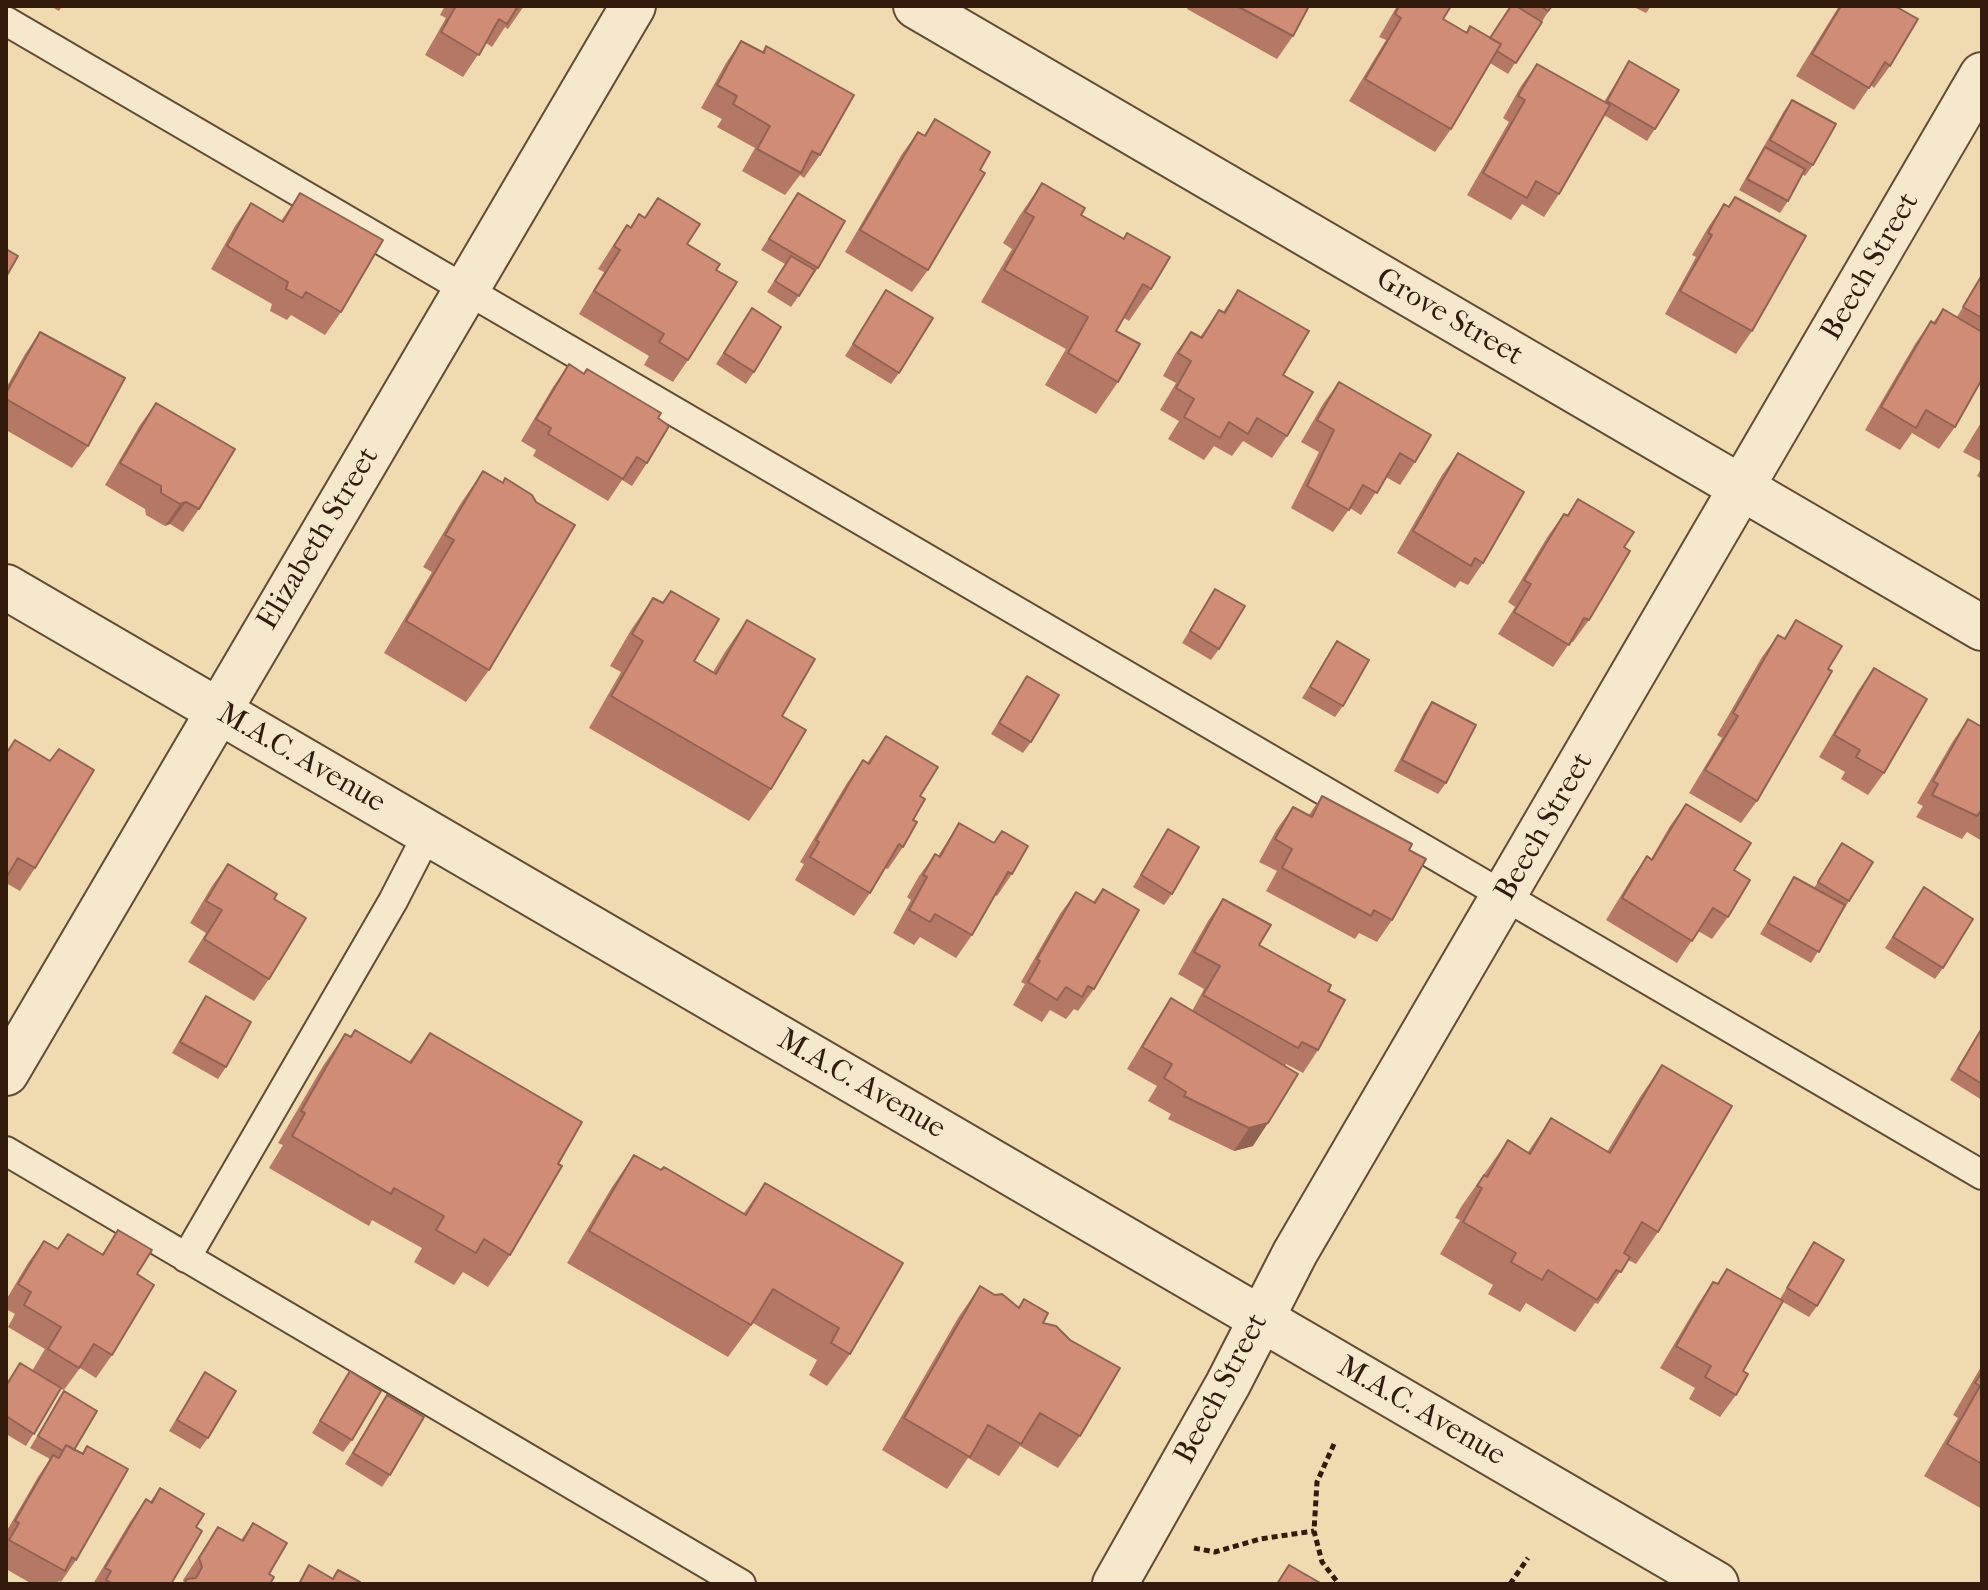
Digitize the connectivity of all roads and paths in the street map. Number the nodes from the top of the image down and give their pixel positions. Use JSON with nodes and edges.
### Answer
{"nodes":[{"id":1,"x":633,"y":6,"type":"edge"},
{"id":2,"x":916,"y":6,"type":"edge"},
{"id":3,"x":6,"y":21,"type":"edge"},
{"id":4,"x":1982,"y":75,"type":"edge"},
{"id":5,"x":468,"y":288,"type":"junction"},
{"id":6,"x":1742,"y":489,"type":"junction"},
{"id":7,"x":6,"y":587,"type":"edge"},
{"id":8,"x":1982,"y":628,"type":"edge"},
{"id":9,"x":218,"y":710,"type":"junction"},
{"id":10,"x":428,"y":833,"type":"junction"},
{"id":11,"x":1506,"y":894,"type":"junction"},
{"id":12,"x":6,"y":1073,"type":"edge"},
{"id":13,"x":6,"y":1151,"type":"edge"},
{"id":14,"x":1982,"y":1175,"type":"edge"},
{"id":15,"x":186,"y":1258,"type":"junction"},
{"id":16,"x":1260,"y":1318,"type":"junction"},
{"id":17,"x":1334,"y":1444,"type":"dead end"},
{"id":18,"x":1314,"y":1531,"type":"junction"},
{"id":19,"x":1180,"y":1545,"type":"dead end"},
{"id":20,"x":1528,"y":1558,"type":"dead end"},
{"id":21,"x":741,"y":1584,"type":"edge"},
{"id":22,"x":1115,"y":1584,"type":"edge"},
{"id":23,"x":1339,"y":1584,"type":"edge"},
{"id":24,"x":1510,"y":1584,"type":"edge"},
{"id":25,"x":1716,"y":1584,"type":"edge"}],
"edges":[{"from":1,"to":5,"type":"street","name":"Elizabeth Street"},
{"from":2,"to":6,"type":"street","name":"Grove Street"},
{"from":3,"to":5,"type":"lane"},
{"from":4,"to":6,"type":"street","name":"Beech Street"},
{"from":5,"to":9,"type":"street","name":"Elizabeth Street"},
{"from":5,"to":11,"type":"lane"},
{"from":6,"to":8,"type":"street","name":"Grove Street"},
{"from":6,"to":11,"type":"street","name":"Beech Street"},
{"from":7,"to":9,"type":"street","name":"M.A.C. Avenue"},
{"from":9,"to":10,"type":"street","name":"M.A.C. Avenue"},
{"from":9,"to":12,"type":"street","name":"Elizabeth Street"},
{"from":10,"to":15,"type":"lane"},
{"from":10,"to":16,"type":"street","name":"M.A.C. Avenue"},
{"from":11,"to":14,"type":"lane"},
{"from":11,"to":16,"type":"street","name":"Beech Street"},
{"from":13,"to":15,"type":"lane"},
{"from":15,"to":21,"type":"lane"},
{"from":16,"to":22,"type":"street","name":"Beech Street"},
{"from":16,"to":25,"type":"street","name":"M.A.C. Avenue"},
{"from":17,"to":18,"type":"path"},
{"from":18,"to":19,"type":"path"},
{"from":18,"to":23,"type":"path"},
{"from":20,"to":24,"type":"path"}]}
